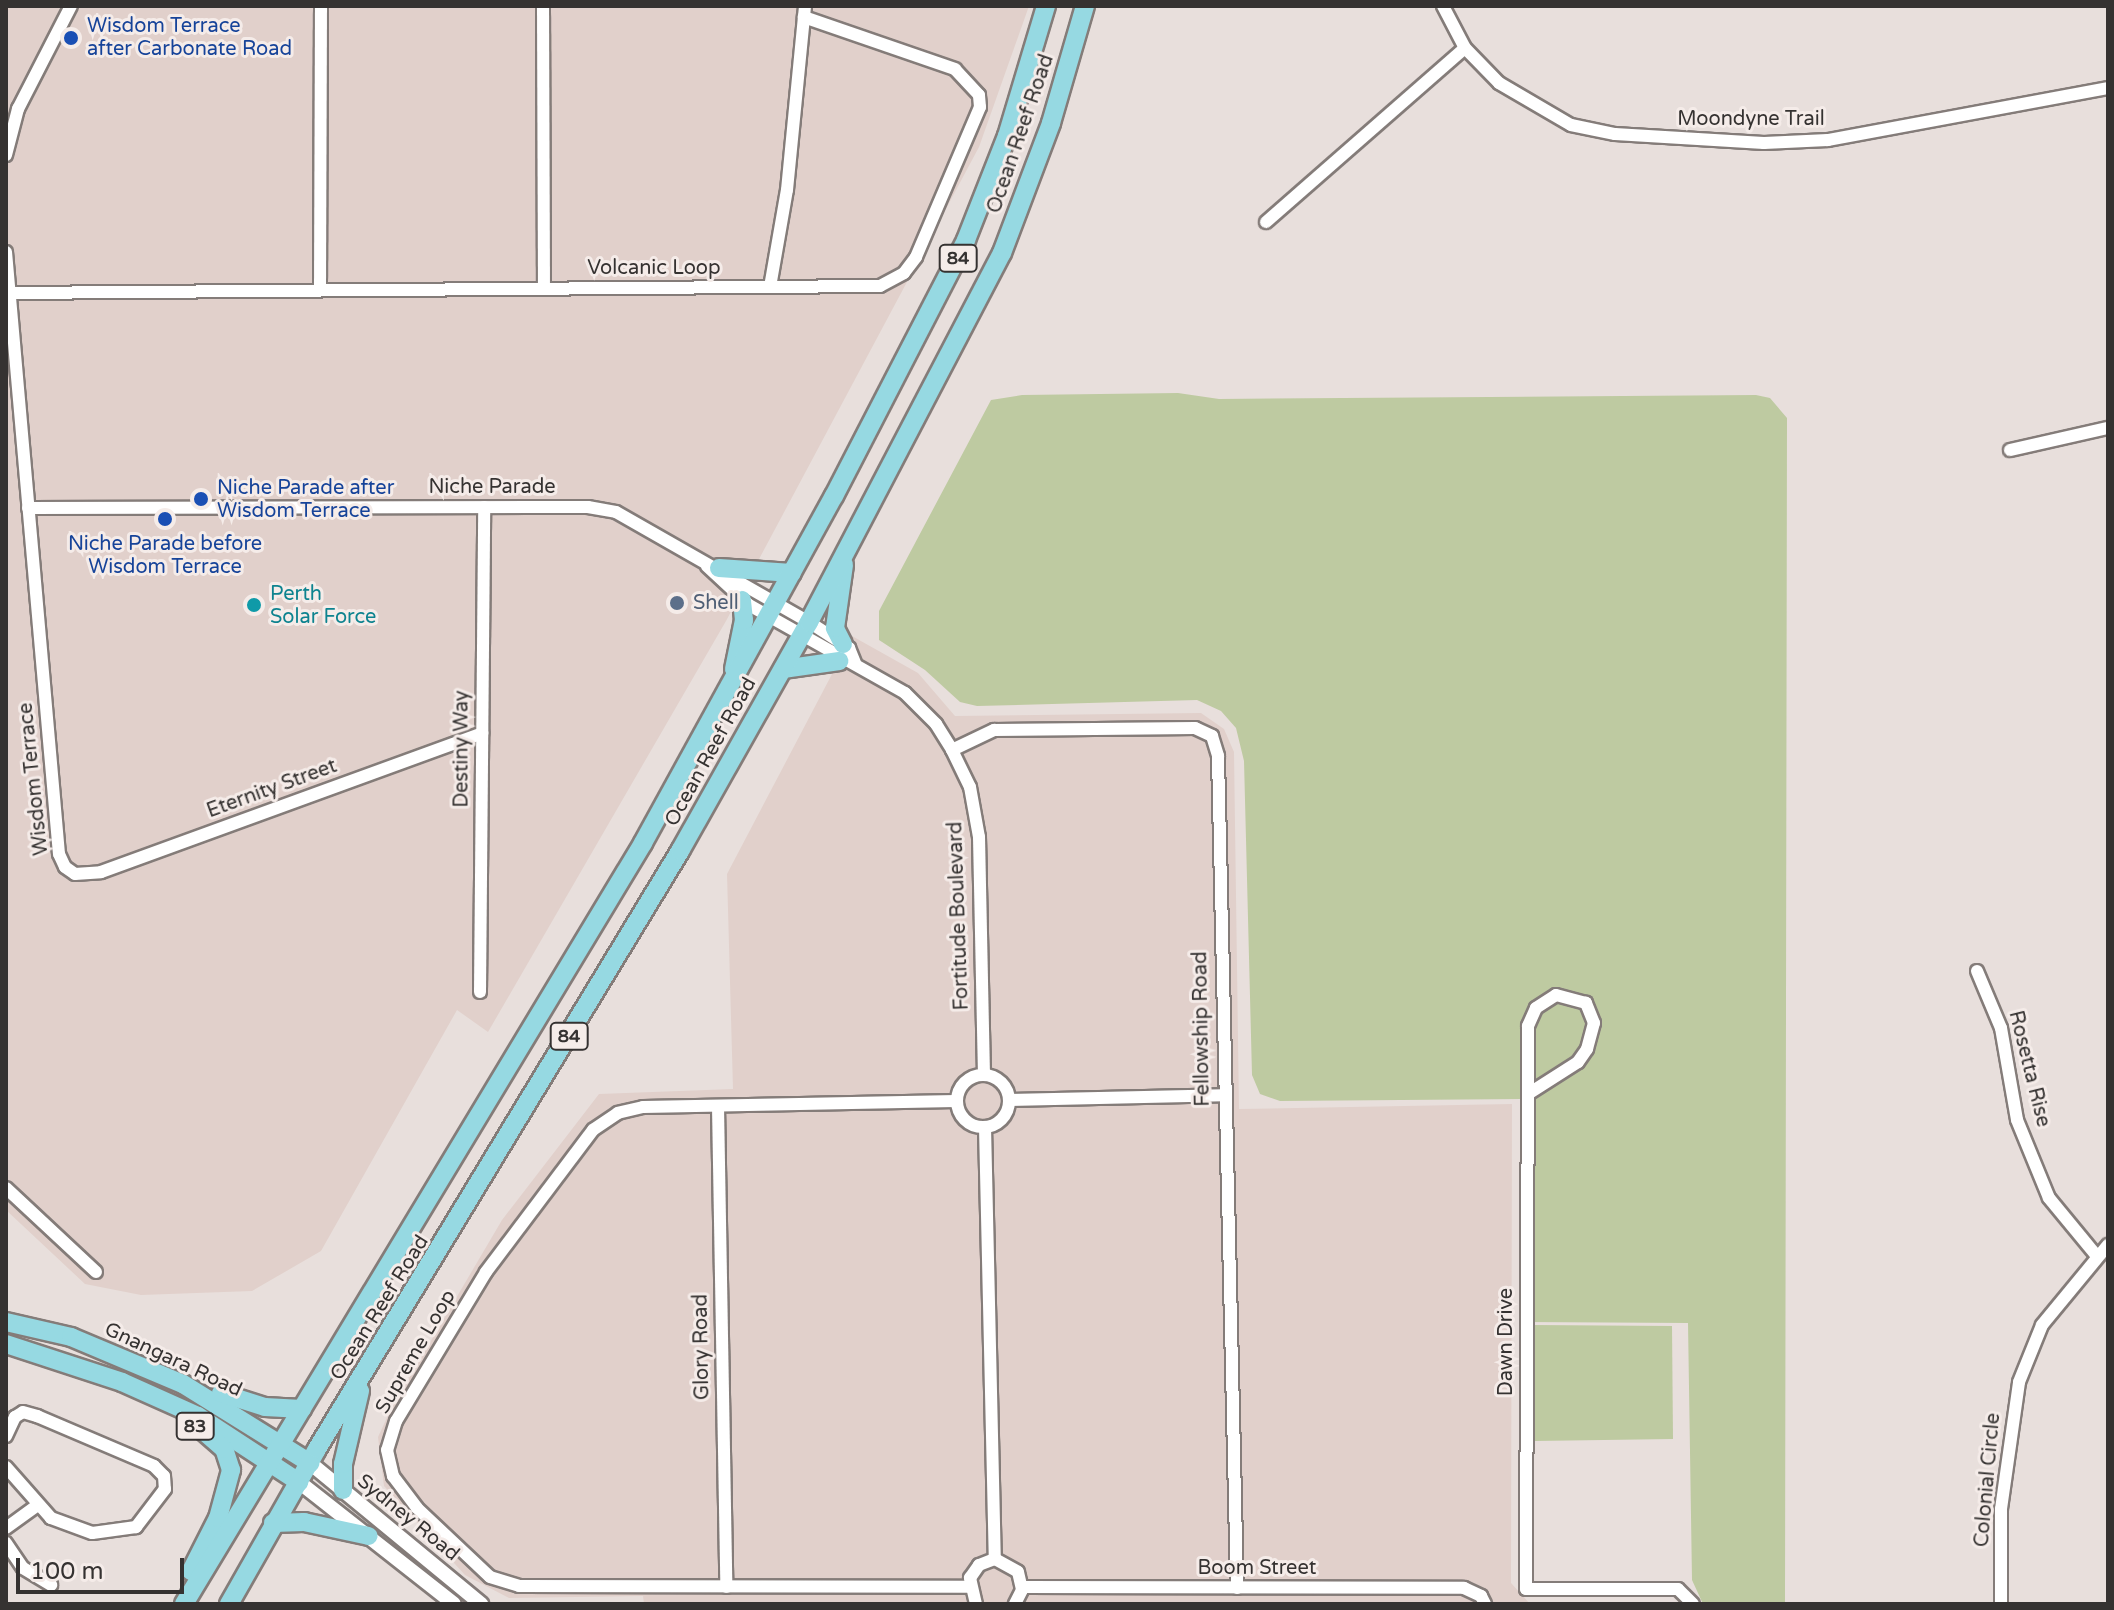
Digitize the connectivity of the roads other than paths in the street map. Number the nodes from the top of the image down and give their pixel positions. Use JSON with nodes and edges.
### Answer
{"nodes":[{"id":1,"x":71,"y":6,"type":"edge"},
{"id":2,"x":321,"y":6,"type":"edge"},
{"id":3,"x":543,"y":6,"type":"edge"},
{"id":4,"x":1046,"y":6,"type":"edge"},
{"id":5,"x":1085,"y":6,"type":"edge"},
{"id":6,"x":1443,"y":6,"type":"edge"},
{"id":7,"x":804,"y":11,"type":"edge"},
{"id":8,"x":1465,"y":48,"type":"junction"},
{"id":9,"x":2108,"y":88,"type":"edge"},
{"id":10,"x":6,"y":155,"type":"edge"},
{"id":11,"x":1266,"y":222,"type":"dead end"},
{"id":12,"x":6,"y":252,"type":"edge"},
{"id":13,"x":770,"y":287,"type":"junction"},
{"id":14,"x":544,"y":289,"type":"junction"},
{"id":15,"x":320,"y":290,"type":"junction"},
{"id":16,"x":10,"y":293,"type":"junction"},
{"id":17,"x":2108,"y":428,"type":"edge"},
{"id":18,"x":2010,"y":450,"type":"dead end"},
{"id":19,"x":484,"y":507,"type":"junction"},
{"id":20,"x":28,"y":508,"type":"junction"},
{"id":21,"x":846,"y":550,"type":"junction"},
{"id":22,"x":711,"y":565,"type":"junction"},
{"id":23,"x":792,"y":573,"type":"junction"},
{"id":24,"x":742,"y":600,"type":"junction"},
{"id":25,"x":772,"y":609,"type":"junction"},
{"id":26,"x":805,"y":629,"type":"junction"},
{"id":27,"x":846,"y":656,"type":"junction"},
{"id":28,"x":783,"y":669,"type":"junction"},
{"id":29,"x":731,"y":683,"type":"junction"},
{"id":30,"x":482,"y":733,"type":"junction"},
{"id":31,"x":952,"y":750,"type":"junction"},
{"id":32,"x":75,"y":874,"type":"joint"},
{"id":33,"x":1977,"y":971,"type":"dead end"},
{"id":34,"x":480,"y":992,"type":"dead end"},
{"id":35,"x":984,"y":1074,"type":"junction"},
{"id":36,"x":1528,"y":1094,"type":"junction"},
{"id":37,"x":1223,"y":1095,"type":"junction"},
{"id":38,"x":1009,"y":1100,"type":"junction"},
{"id":39,"x":956,"y":1101,"type":"junction"},
{"id":40,"x":718,"y":1106,"type":"junction"},
{"id":41,"x":985,"y":1127,"type":"junction"},
{"id":42,"x":6,"y":1188,"type":"edge"},
{"id":43,"x":2108,"y":1245,"type":"edge"},
{"id":44,"x":2096,"y":1255,"type":"junction"},
{"id":45,"x":96,"y":1272,"type":"dead end"},
{"id":46,"x":6,"y":1322,"type":"edge"},
{"id":47,"x":6,"y":1344,"type":"edge"},
{"id":48,"x":365,"y":1372,"type":"junction"},
{"id":49,"x":122,"y":1382,"type":"junction"},
{"id":50,"x":183,"y":1384,"type":"junction"},
{"id":51,"x":302,"y":1409,"type":"junction"},
{"id":52,"x":6,"y":1436,"type":"edge"},
{"id":53,"x":281,"y":1442,"type":"junction"},
{"id":54,"x":270,"y":1462,"type":"junction"},
{"id":55,"x":310,"y":1463,"type":"junction"},
{"id":56,"x":6,"y":1467,"type":"edge"},
{"id":57,"x":299,"y":1482,"type":"junction"},
{"id":58,"x":343,"y":1490,"type":"junction"},
{"id":59,"x":38,"y":1505,"type":"junction"},
{"id":60,"x":273,"y":1523,"type":"junction"},
{"id":61,"x":6,"y":1528,"type":"edge"},
{"id":62,"x":369,"y":1536,"type":"junction"},
{"id":63,"x":6,"y":1543,"type":"edge"},
{"id":64,"x":995,"y":1559,"type":"junction"},
{"id":65,"x":51,"y":1585,"type":"dead end"},
{"id":66,"x":726,"y":1587,"type":"junction"},
{"id":67,"x":969,"y":1587,"type":"junction"},
{"id":68,"x":1022,"y":1587,"type":"junction"},
{"id":69,"x":1237,"y":1588,"type":"junction"},
{"id":70,"x":182,"y":1604,"type":"edge"},
{"id":71,"x":229,"y":1604,"type":"edge"},
{"id":72,"x":454,"y":1604,"type":"edge"},
{"id":73,"x":481,"y":1604,"type":"edge"},
{"id":74,"x":976,"y":1604,"type":"edge"},
{"id":75,"x":1015,"y":1604,"type":"edge"},
{"id":76,"x":1485,"y":1604,"type":"edge"},
{"id":77,"x":1693,"y":1604,"type":"edge"},
{"id":78,"x":2001,"y":1604,"type":"edge"}],
"edges":[{"from":1,"to":10,"type":"street"},
{"from":2,"to":15,"type":"street"},
{"from":3,"to":14,"type":"street"},
{"from":4,"to":23,"type":"main road","name":"Ocean Reef Road","number":"84"},
{"from":5,"to":21,"type":"main road","name":"Ocean Reef Road","number":"84"},
{"from":6,"to":8,"type":"street","name":"Moondyne Trail"},
{"from":7,"to":13,"type":"street"},
{"from":7,"to":13,"type":"street","name":"Volcanic Loop"},
{"from":8,"to":9,"type":"street","name":"Moondyne Trail"},
{"from":8,"to":11,"type":"street"},
{"from":12,"to":16,"type":"street","name":"Wisdom Terrace"},
{"from":13,"to":14,"type":"street","name":"Volcanic Loop"},
{"from":14,"to":15,"type":"street","name":"Volcanic Loop"},
{"from":15,"to":16,"type":"street","name":"Volcanic Loop"},
{"from":16,"to":20,"type":"street","name":"Wisdom Terrace"},
{"from":17,"to":18,"type":"street"},
{"from":19,"to":20,"type":"street","name":"Niche Parade"},
{"from":19,"to":22,"type":"street","name":"Niche Parade"},
{"from":19,"to":30,"type":"street","name":"Destiny Way"},
{"from":20,"to":32,"type":"street","name":"Wisdom Terrace"},
{"from":21,"to":26,"type":"main road","name":"Ocean Reef Road","number":"84"},
{"from":21,"to":27,"type":"main road"},
{"from":22,"to":23,"type":"main road"},
{"from":22,"to":24,"type":"street","name":"Niche Parade"},
{"from":22,"to":25,"type":"street","name":"Niche Parade"},
{"from":23,"to":25,"type":"main road","name":"Ocean Reef Road","number":"84"},
{"from":24,"to":25,"type":"street","name":"Niche Parade"},
{"from":24,"to":29,"type":"main road"},
{"from":25,"to":26,"type":"street","name":"Niche Parade"},
{"from":25,"to":29,"type":"main road","name":"Ocean Reef Road","number":"84"},
{"from":26,"to":27,"type":"street","name":"Fortitude Boulevard"},
{"from":26,"to":28,"type":"main road","name":"Ocean Reef Road","number":"84"},
{"from":27,"to":28,"type":"main road"},
{"from":27,"to":31,"type":"street","name":"Fortitude Boulevard"},
{"from":28,"to":48,"type":"main road","name":"Ocean Reef Road","number":"84"},
{"from":29,"to":51,"type":"main road","name":"Ocean Reef Road","number":"84"},
{"from":30,"to":32,"type":"street","name":"Eternity Street"},
{"from":30,"to":34,"type":"street","name":"Destiny Way"},
{"from":31,"to":35,"type":"street","name":"Fortitude Boulevard"},
{"from":31,"to":37,"type":"street","name":"Fellowship Road"},
{"from":33,"to":44,"type":"street","name":"Rosetta Rise"},
{"from":35,"to":38,"type":"street"},
{"from":35,"to":39,"type":"street"},
{"from":36,"to":36,"type":"street","name":"Dawn Drive"},
{"from":36,"to":77,"type":"street","name":"Dawn Drive"},
{"from":37,"to":38,"type":"street"},
{"from":37,"to":69,"type":"street","name":"Fellowship Road"},
{"from":38,"to":41,"type":"street"},
{"from":39,"to":40,"type":"street","name":"Supreme Loop"},
{"from":39,"to":41,"type":"street"},
{"from":40,"to":66,"type":"street","name":"Glory Road"},
{"from":40,"to":66,"type":"street","name":"Supreme Loop"},
{"from":41,"to":64,"type":"street"},
{"from":42,"to":45,"type":"street"},
{"from":43,"to":44,"type":"street","name":"Colonial Circle"},
{"from":44,"to":78,"type":"street","name":"Colonial Circle"},
{"from":46,"to":50,"type":"main road","name":"Gnangara Road","number":"83"},
{"from":47,"to":49,"type":"main road","name":"Gnangara Road","number":"83"},
{"from":48,"to":55,"type":"main road","name":"Ocean Reef Road","number":"84"},
{"from":48,"to":58,"type":"main road"},
{"from":49,"to":54,"type":"main road","name":"Gnangara Road","number":"83"},
{"from":49,"to":70,"type":"main road","number":"83"},
{"from":50,"to":51,"type":"main road"},
{"from":50,"to":53,"type":"main road","name":"Gnangara Road","number":"83"},
{"from":51,"to":53,"type":"main road","name":"Ocean Reef Road","number":"84"},
{"from":52,"to":59,"type":"street"},
{"from":53,"to":54,"type":"main road","name":"Ocean Reef Road","number":"84"},
{"from":53,"to":55,"type":"main road","name":"Gnangara Road","number":"83"},
{"from":54,"to":57,"type":"main road","name":"Gnangara Road"},
{"from":54,"to":70,"type":"main road","number":"84"},
{"from":55,"to":57,"type":"main road","name":"Ocean Reef Road"},
{"from":55,"to":58,"type":"street","name":"Sydney Road"},
{"from":56,"to":59,"type":"street"},
{"from":57,"to":60,"type":"main road"},
{"from":57,"to":62,"type":"street","name":"Sydney Road"},
{"from":58,"to":73,"type":"street","name":"Sydney Road"},
{"from":59,"to":61,"type":"street"},
{"from":60,"to":62,"type":"main road"},
{"from":60,"to":71,"type":"main road"},
{"from":62,"to":72,"type":"street","name":"Sydney Road"},
{"from":63,"to":65,"type":"street"},
{"from":64,"to":67,"type":"street"},
{"from":64,"to":68,"type":"street"},
{"from":66,"to":67,"type":"street","name":"Supreme Loop"},
{"from":67,"to":74,"type":"street"},
{"from":68,"to":69,"type":"street","name":"Boom Street"},
{"from":68,"to":75,"type":"street"},
{"from":69,"to":76,"type":"street","name":"Boom Street"}]}
